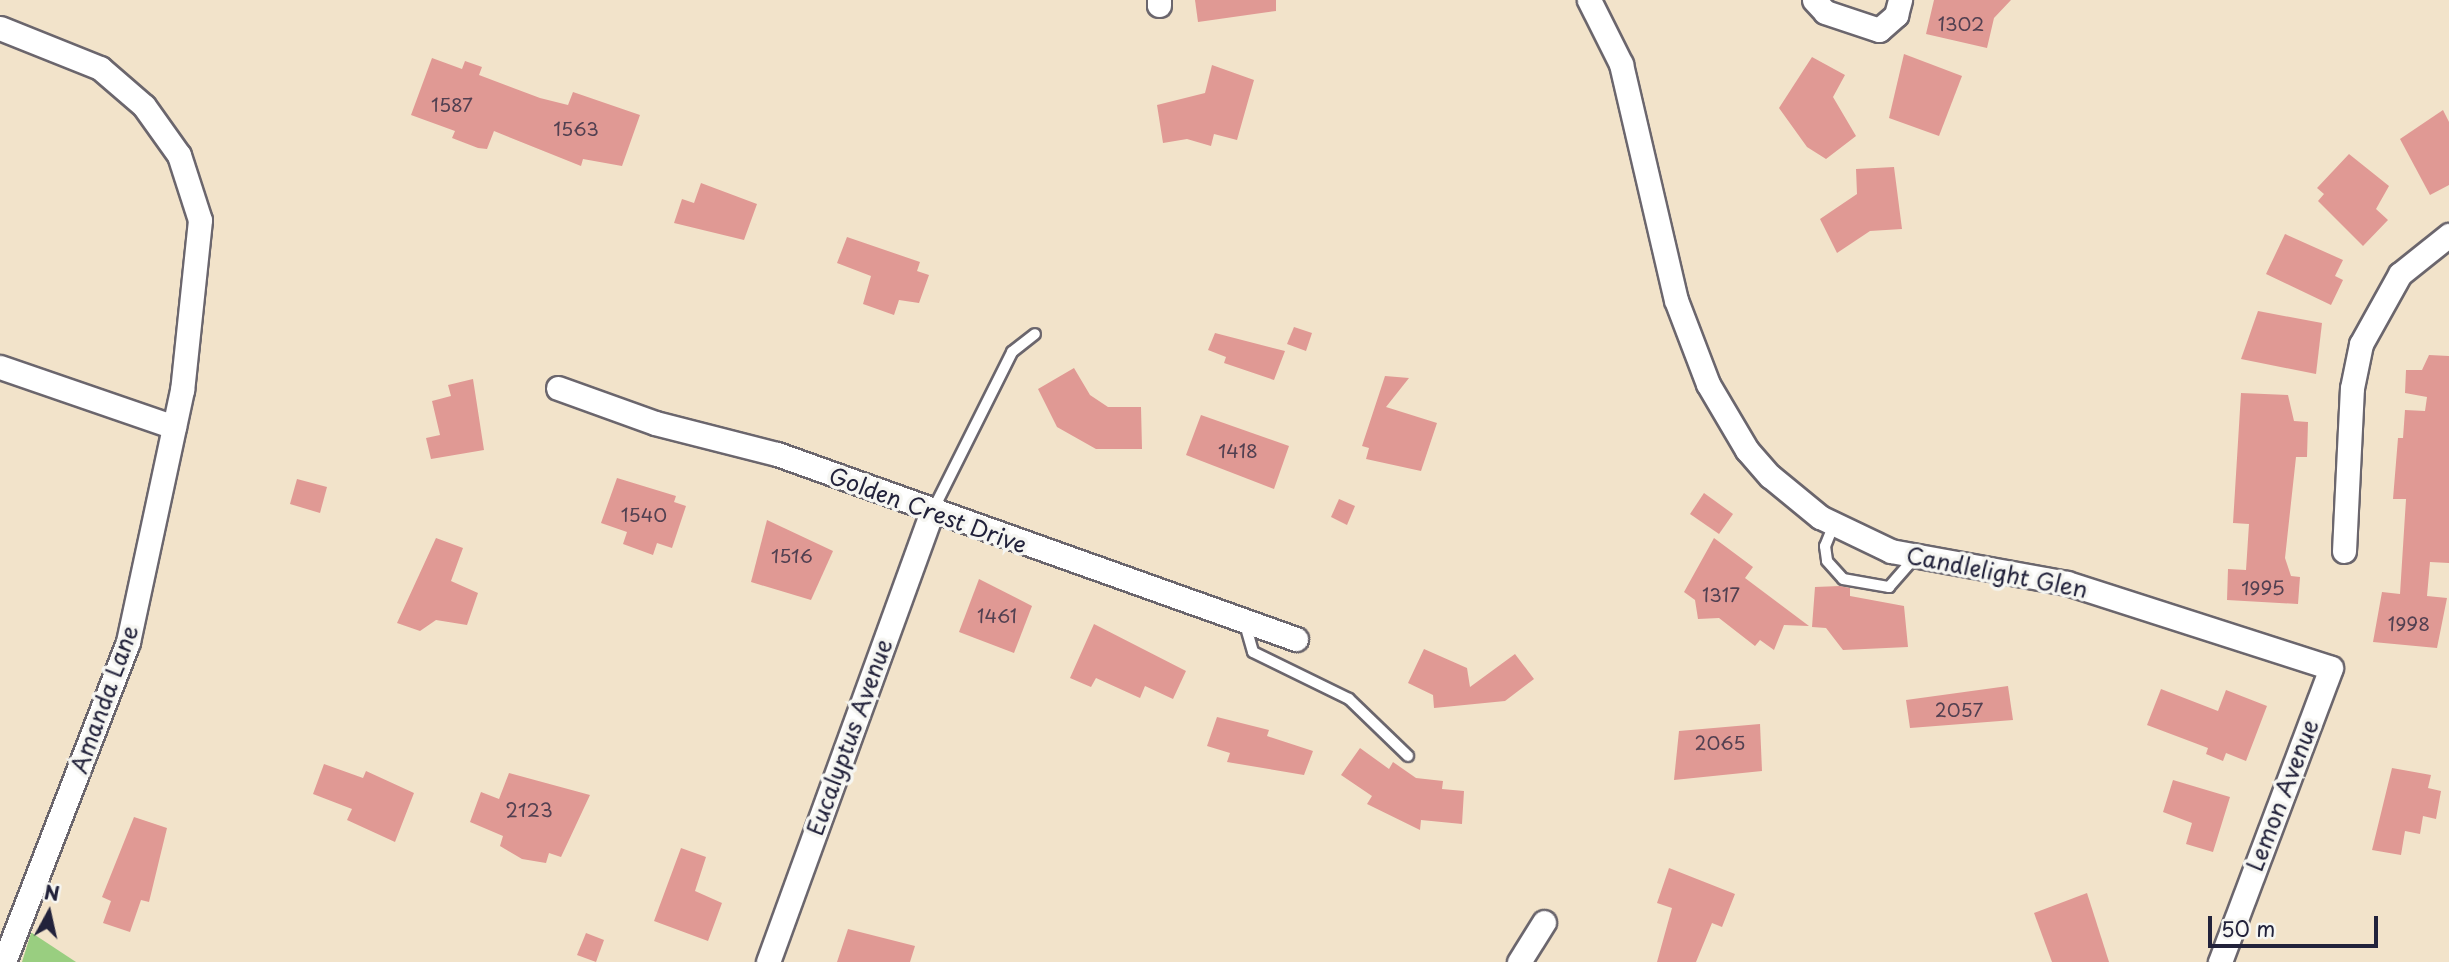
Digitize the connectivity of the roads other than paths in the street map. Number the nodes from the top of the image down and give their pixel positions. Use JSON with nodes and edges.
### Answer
{"nodes":[{"id":1,"x":1588,"y":0,"type":"edge"},
{"id":2,"x":1814,"y":0,"type":"edge"},
{"id":3,"x":1900,"y":0,"type":"edge"},
{"id":4,"x":0,"y":28,"type":"edge"},
{"id":5,"x":2449,"y":234,"type":"edge"},
{"id":6,"x":1035,"y":334,"type":"dead end"},
{"id":7,"x":0,"y":366,"type":"edge"},
{"id":8,"x":558,"y":388,"type":"dead end"},
{"id":9,"x":174,"y":427,"type":"junction"},
{"id":10,"x":931,"y":513,"type":"junction"},
{"id":11,"x":1834,"y":524,"type":"junction"},
{"id":12,"x":2344,"y":551,"type":"dead end"},
{"id":13,"x":1916,"y":556,"type":"junction"},
{"id":14,"x":1245,"y":624,"type":"junction"},
{"id":15,"x":1296,"y":639,"type":"dead end"},
{"id":16,"x":2331,"y":668,"type":"joint"},
{"id":17,"x":1408,"y":756,"type":"dead end"},
{"id":18,"x":1544,"y":922,"type":"dead end"},
{"id":19,"x":4,"y":962,"type":"edge"},
{"id":20,"x":768,"y":962,"type":"edge"},
{"id":21,"x":1519,"y":962,"type":"edge"},
{"id":22,"x":2220,"y":962,"type":"edge"}],
"edges":[{"from":1,"to":11,"type":"street","name":"Candlelight Glen"},
{"from":2,"to":3,"type":"street"},
{"from":4,"to":9,"type":"street","name":"Amanda Lane"},
{"from":5,"to":12,"type":"street"},
{"from":6,"to":10,"type":"lane"},
{"from":7,"to":9,"type":"street"},
{"from":8,"to":10,"type":"street","name":"Golden Crest Drive"},
{"from":9,"to":19,"type":"street","name":"Amanda Lane"},
{"from":10,"to":14,"type":"street","name":"Golden Crest Drive"},
{"from":10,"to":20,"type":"street","name":"Eucalyptus Avenue"},
{"from":11,"to":13,"type":"street","name":"Candlelight Glen"},
{"from":11,"to":13,"type":"lane"},
{"from":13,"to":16,"type":"street","name":"Candlelight Glen"},
{"from":14,"to":15,"type":"street","name":"Golden Crest Drive"},
{"from":14,"to":17,"type":"lane"},
{"from":16,"to":22,"type":"street","name":"Lemon Avenue"},
{"from":18,"to":21,"type":"street"}]}
